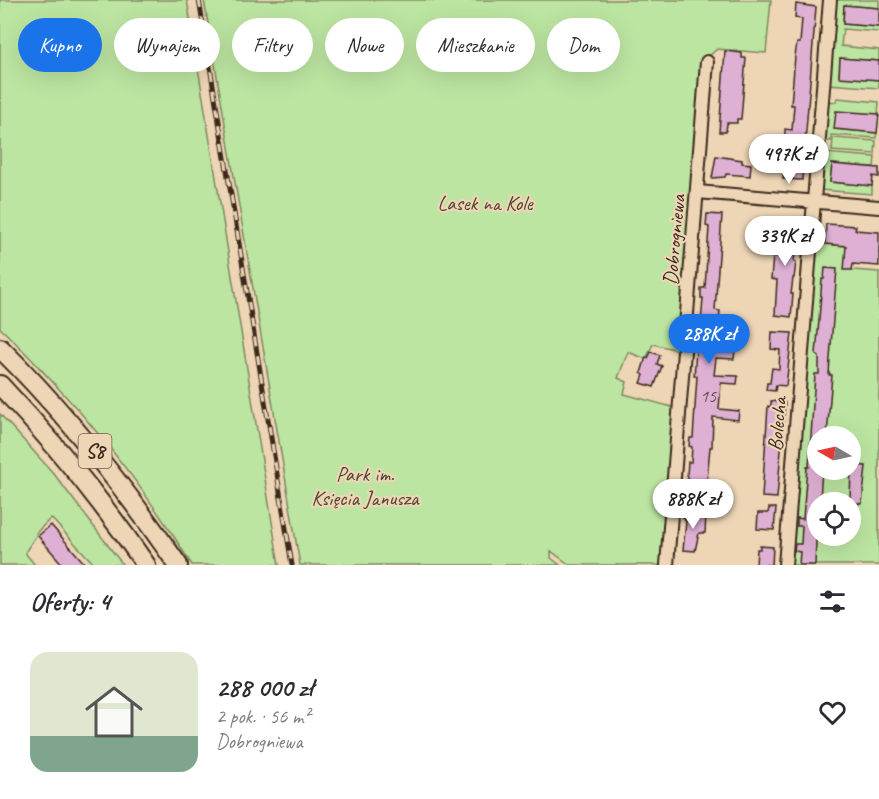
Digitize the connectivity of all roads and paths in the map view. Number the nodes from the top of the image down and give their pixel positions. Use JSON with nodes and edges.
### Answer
{"nodes":[{"id":1,"x":830,"y":0,"type":"edge"},
{"id":2,"x":707,"y":62,"type":"dead end"},
{"id":3,"x":697,"y":192,"type":"junction"},
{"id":4,"x":814,"y":202,"type":"junction"},
{"id":5,"x":879,"y":207,"type":"edge"},
{"id":6,"x":0,"y":348,"type":"edge"},
{"id":7,"x":0,"y":386,"type":"edge"},
{"id":8,"x":146,"y":565,"type":"edge"},
{"id":9,"x":178,"y":565,"type":"edge"},
{"id":10,"x":667,"y":565,"type":"edge"},
{"id":11,"x":785,"y":565,"type":"edge"}],
"edges":[{"from":1,"to":4,"type":"street","name":"Bolecha"},
{"from":2,"to":3,"type":"street","name":"Dobrogniewa"},
{"from":3,"to":4,"type":"street"},
{"from":3,"to":10,"type":"street","name":"Dobrogniewa"},
{"from":4,"to":5,"type":"street"},
{"from":4,"to":11,"type":"street","name":"Bolecha"},
{"from":6,"to":9,"type":"highway","number":"S8"},
{"from":7,"to":8,"type":"highway","number":"S8"}]}
